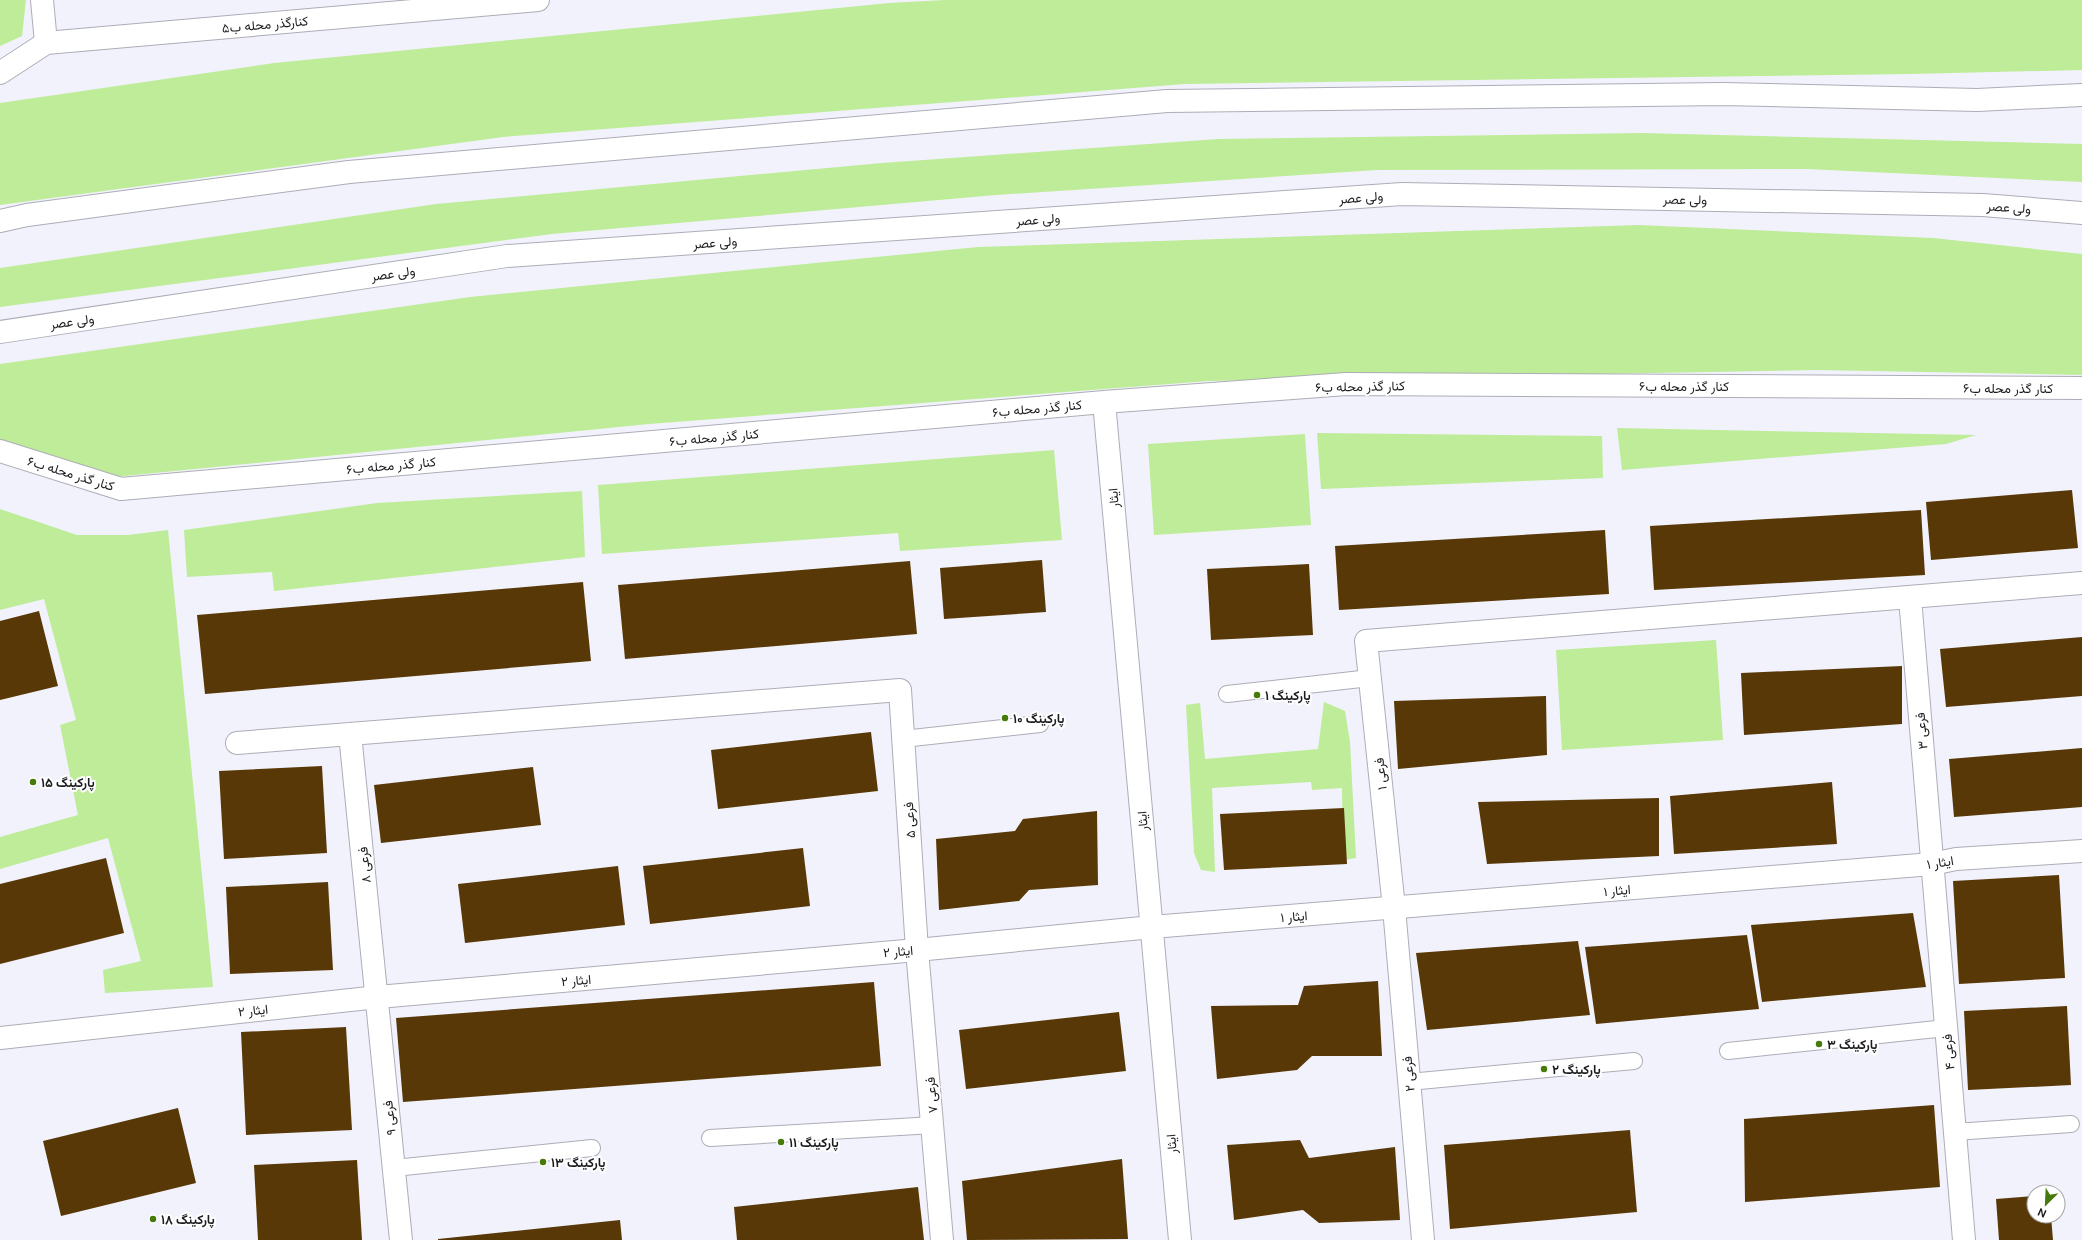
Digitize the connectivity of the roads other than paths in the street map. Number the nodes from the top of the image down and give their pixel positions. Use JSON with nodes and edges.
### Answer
{"nodes":[{"id":1,"x":42,"y":0,"type":"edge"},
{"id":2,"x":538,"y":0,"type":"edge"},
{"id":3,"x":46,"y":43,"type":"junction"},
{"id":4,"x":0,"y":73,"type":"edge"},
{"id":5,"x":2082,"y":96,"type":"edge"},
{"id":6,"x":2082,"y":213,"type":"edge"},
{"id":7,"x":0,"y":221,"type":"edge"},
{"id":8,"x":0,"y":332,"type":"edge"},
{"id":9,"x":2082,"y":388,"type":"edge"},
{"id":10,"x":1104,"y":402,"type":"junction"},
{"id":11,"x":0,"y":452,"type":"edge"},
{"id":12,"x":2082,"y":583,"type":"edge"},
{"id":13,"x":1910,"y":598,"type":"junction"},
{"id":14,"x":1370,"y":678,"type":"junction"},
{"id":15,"x":1227,"y":694,"type":"dead end"},
{"id":16,"x":1040,"y":724,"type":"dead end"},
{"id":17,"x":350,"y":734,"type":"junction"},
{"id":18,"x":903,"y":739,"type":"junction"},
{"id":19,"x":237,"y":743,"type":"dead end"},
{"id":20,"x":2082,"y":851,"type":"edge"},
{"id":21,"x":1932,"y":864,"type":"junction"},
{"id":22,"x":1394,"y":908,"type":"junction"},
{"id":23,"x":1152,"y":926,"type":"junction"},
{"id":24,"x":917,"y":950,"type":"junction"},
{"id":25,"x":378,"y":997,"type":"junction"},
{"id":26,"x":1946,"y":1028,"type":"junction"},
{"id":27,"x":0,"y":1038,"type":"edge"},
{"id":28,"x":1728,"y":1051,"type":"dead end"},
{"id":29,"x":1634,"y":1061,"type":"dead end"},
{"id":30,"x":1409,"y":1082,"type":"junction"},
{"id":31,"x":2071,"y":1124,"type":"dead end"},
{"id":32,"x":934,"y":1125,"type":"junction"},
{"id":33,"x":1955,"y":1132,"type":"junction"},
{"id":34,"x":710,"y":1138,"type":"dead end"},
{"id":35,"x":592,"y":1148,"type":"dead end"},
{"id":36,"x":394,"y":1168,"type":"junction"},
{"id":37,"x":401,"y":1240,"type":"edge"},
{"id":38,"x":942,"y":1240,"type":"edge"},
{"id":39,"x":1180,"y":1240,"type":"edge"},
{"id":40,"x":1423,"y":1240,"type":"edge"},
{"id":41,"x":1964,"y":1240,"type":"edge"}],
"edges":[{"from":1,"to":3,"type":"street"},
{"from":2,"to":3,"type":"street","name":"کنارگذر محله ب۵"},
{"from":3,"to":4,"type":"street","name":"کنارگذر محله ب۵"},
{"from":5,"to":7,"type":"street"},
{"from":6,"to":8,"type":"street","name":"ولی عصر"},
{"from":9,"to":10,"type":"street","name":"کنار گذر محله ب۶"},
{"from":10,"to":11,"type":"street","name":"کنار گذر محله ب۶"},
{"from":10,"to":23,"type":"street","name":"ایثار"},
{"from":12,"to":13,"type":"street"},
{"from":13,"to":14,"type":"street","name":"فرعی ۱"},
{"from":13,"to":21,"type":"street","name":"فرعی ۳"},
{"from":14,"to":15,"type":"lane"},
{"from":14,"to":22,"type":"street","name":"فرعی ۱"},
{"from":16,"to":18,"type":"lane"},
{"from":17,"to":18,"type":"street","name":"فرعی ۵"},
{"from":17,"to":19,"type":"street"},
{"from":17,"to":25,"type":"street","name":"فرعی ۸"},
{"from":18,"to":24,"type":"street","name":"فرعی ۵"},
{"from":20,"to":21,"type":"street","name":"ایثار ۱"},
{"from":21,"to":22,"type":"street","name":"ایثار ۱"},
{"from":21,"to":26,"type":"street","name":"فرعی ۴"},
{"from":22,"to":23,"type":"street","name":"ایثار ۱"},
{"from":22,"to":30,"type":"street","name":"فرعی ۲"},
{"from":23,"to":24,"type":"street","name":"ایثار ۲"},
{"from":23,"to":39,"type":"street","name":"ایثار"},
{"from":24,"to":25,"type":"street","name":"ایثار ۲"},
{"from":24,"to":32,"type":"street","name":"فرعی ۷"},
{"from":25,"to":27,"type":"street","name":"ایثار ۲"},
{"from":25,"to":36,"type":"street","name":"فرعی ۹"},
{"from":26,"to":28,"type":"lane"},
{"from":26,"to":33,"type":"street","name":"فرعی ۴"},
{"from":29,"to":30,"type":"lane"},
{"from":30,"to":40,"type":"street","name":"فرعی ۲"},
{"from":31,"to":33,"type":"lane"},
{"from":32,"to":34,"type":"lane"},
{"from":32,"to":38,"type":"street","name":"فرعی ۷"},
{"from":33,"to":41,"type":"street","name":"فرعی ۴"},
{"from":35,"to":36,"type":"lane"},
{"from":36,"to":37,"type":"street","name":"فرعی ۹"}]}
